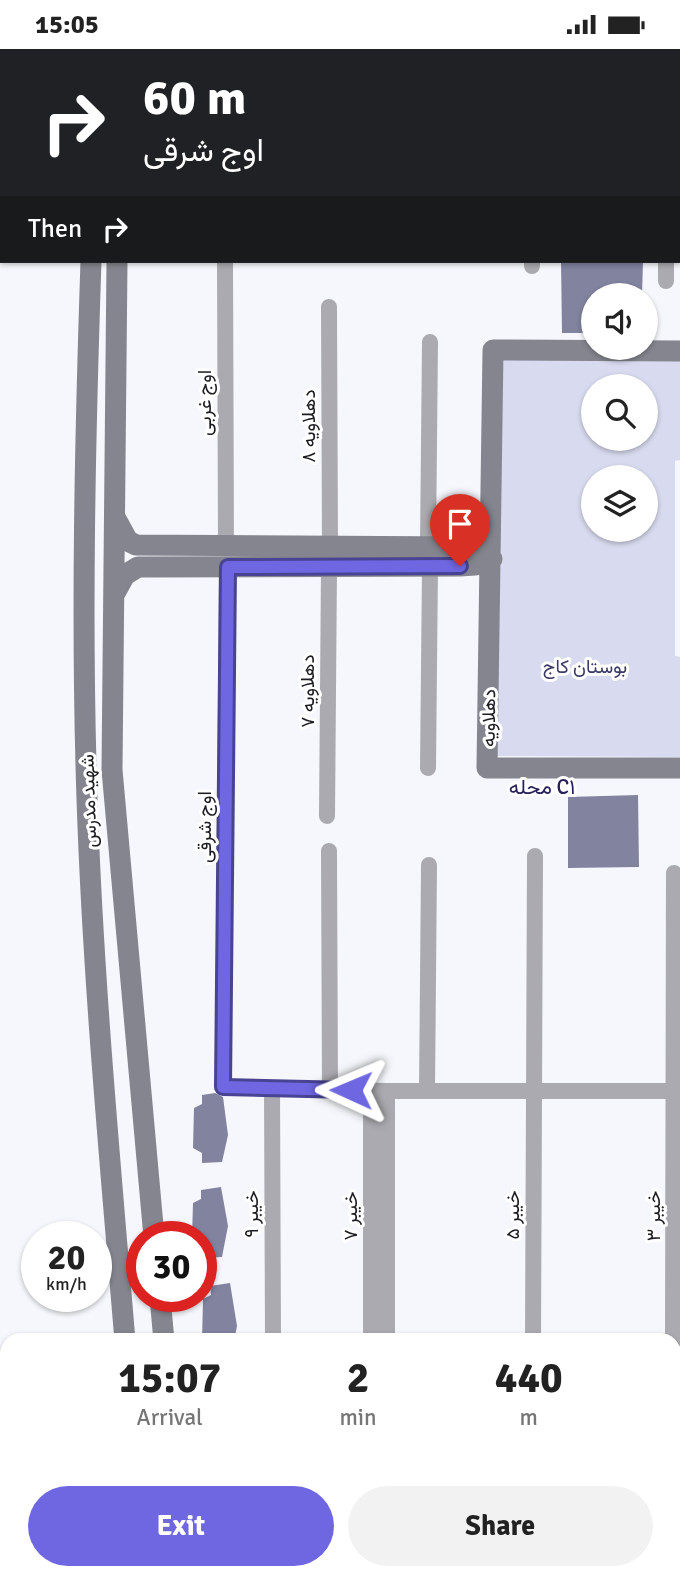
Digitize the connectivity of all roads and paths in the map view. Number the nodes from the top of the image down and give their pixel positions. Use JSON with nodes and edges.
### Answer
{"nodes":[{"id":1,"x":91,"y":263,"type":"edge"},
{"id":2,"x":117,"y":263,"type":"edge"},
{"id":3,"x":225,"y":263,"type":"edge"},
{"id":4,"x":666,"y":263,"type":"edge"},
{"id":5,"x":666,"y":282,"type":"dead end"},
{"id":6,"x":329,"y":307,"type":"dead end"},
{"id":7,"x":430,"y":342,"type":"dead end"},
{"id":8,"x":680,"y":351,"type":"edge"},
{"id":9,"x":114,"y":515,"type":"junction"},
{"id":10,"x":226,"y":545,"type":"junction"},
{"id":11,"x":186,"y":555,"type":"junction"},
{"id":12,"x":279,"y":556,"type":"junction"},
{"id":13,"x":329,"y":556,"type":"junction"},
{"id":14,"x":429,"y":557,"type":"junction"},
{"id":15,"x":487,"y":559,"type":"junction"},
{"id":16,"x":228,"y":567,"type":"junction"},
{"id":17,"x":113,"y":596,"type":"junction"},
{"id":18,"x":428,"y":768,"type":"dead end"},
{"id":19,"x":680,"y":768,"type":"edge"},
{"id":20,"x":327,"y":816,"type":"dead end"},
{"id":21,"x":329,"y":851,"type":"dead end"},
{"id":22,"x":535,"y":856,"type":"dead end"},
{"id":23,"x":429,"y":865,"type":"dead end"},
{"id":24,"x":674,"y":873,"type":"dead end"},
{"id":25,"x":272,"y":1088,"type":"junction"},
{"id":26,"x":330,"y":1090,"type":"junction"},
{"id":27,"x":534,"y":1090,"type":"junction"},
{"id":28,"x":379,"y":1091,"type":"junction"},
{"id":29,"x":427,"y":1091,"type":"junction"},
{"id":30,"x":677,"y":1091,"type":"edge"},
{"id":31,"x":154,"y":1221,"type":"edge"},
{"id":32,"x":379,"y":1252,"type":"junction"},
{"id":33,"x":161,"y":1312,"type":"edge"},
{"id":34,"x":124,"y":1333,"type":"edge"},
{"id":35,"x":163,"y":1333,"type":"edge"},
{"id":36,"x":273,"y":1333,"type":"edge"},
{"id":37,"x":372,"y":1333,"type":"edge"},
{"id":38,"x":386,"y":1333,"type":"edge"},
{"id":39,"x":533,"y":1333,"type":"edge"},
{"id":40,"x":673,"y":1333,"type":"edge"}],
"edges":[{"from":1,"to":34,"type":"main road","name":"شهید مدرس"},
{"from":2,"to":9,"type":"main road","name":"شهید مدرس"},
{"from":3,"to":10,"type":"street","name":"اوج غربی"},
{"from":4,"to":5,"type":"street"},
{"from":6,"to":13,"type":"street","name":"دهلاویه ۸"},
{"from":7,"to":14,"type":"street"},
{"from":8,"to":15,"type":"main road","name":"دهلاویه"},
{"from":9,"to":11,"type":"main road"},
{"from":9,"to":17,"type":"main road","name":"شهید مدرس"},
{"from":10,"to":11,"type":"main road"},
{"from":10,"to":12,"type":"main road"},
{"from":11,"to":16,"type":"main road"},
{"from":11,"to":17,"type":"main road"},
{"from":12,"to":13,"type":"main road"},
{"from":12,"to":16,"type":"main road"},
{"from":13,"to":14,"type":"main road"},
{"from":13,"to":20,"type":"street","name":"دهلاویه ۷"},
{"from":14,"to":15,"type":"main road"},
{"from":14,"to":18,"type":"street"},
{"from":15,"to":19,"type":"main road","name":"دهلاویه"},
{"from":16,"to":25,"type":"street","name":"اوج شرقی"},
{"from":17,"to":31,"type":"main road","name":"شهید مدرس"},
{"from":21,"to":26,"type":"street"},
{"from":22,"to":27,"type":"street","name":"خیبر ۵"},
{"from":23,"to":29,"type":"street"},
{"from":24,"to":30,"type":"street","name":"خیبر ۳"},
{"from":25,"to":26,"type":"street"},
{"from":25,"to":36,"type":"street","name":"خیبر ۹"},
{"from":26,"to":28,"type":"street"},
{"from":27,"to":29,"type":"street"},
{"from":27,"to":30,"type":"street"},
{"from":27,"to":39,"type":"street","name":"خیبر ۵"},
{"from":28,"to":29,"type":"street"},
{"from":28,"to":32,"type":"street","name":"خیبر ۷"},
{"from":30,"to":40,"type":"street","name":"خیبر ۳"},
{"from":32,"to":37,"type":"street","name":"خیبر ۷"},
{"from":32,"to":38,"type":"street","name":"خیبر ۷"},
{"from":33,"to":35,"type":"main road"}]}
